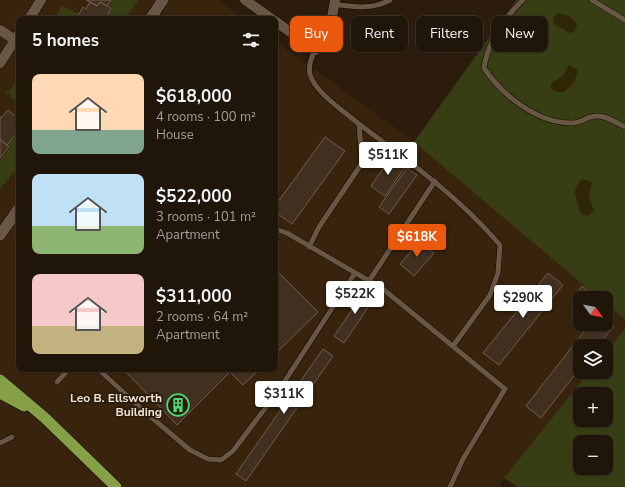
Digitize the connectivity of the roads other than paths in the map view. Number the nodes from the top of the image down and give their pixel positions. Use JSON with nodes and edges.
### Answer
{"nodes":[{"id":1,"x":41,"y":0,"type":"edge"},
{"id":2,"x":163,"y":0,"type":"edge"},
{"id":3,"x":245,"y":0,"type":"edge"},
{"id":4,"x":390,"y":0,"type":"edge"},
{"id":5,"x":523,"y":0,"type":"edge"},
{"id":6,"x":592,"y":0,"type":"edge"},
{"id":7,"x":334,"y":2,"type":"edge"},
{"id":8,"x":31,"y":16,"type":"edge"},
{"id":9,"x":152,"y":16,"type":"edge"},
{"id":10,"x":268,"y":16,"type":"edge"},
{"id":11,"x":332,"y":16,"type":"edge"},
{"id":12,"x":625,"y":20,"type":"edge"},
{"id":13,"x":278,"y":23,"type":"edge"},
{"id":14,"x":0,"y":30,"type":"edge"},
{"id":15,"x":290,"y":32,"type":"edge"},
{"id":16,"x":16,"y":37,"type":"edge"},
{"id":17,"x":16,"y":39,"type":"edge"},
{"id":18,"x":314,"y":52,"type":"edge"},
{"id":19,"x":0,"y":63,"type":"edge"},
{"id":20,"x":359,"y":124,"type":"junction"},
{"id":21,"x":625,"y":127,"type":"edge"},
{"id":22,"x":435,"y":180,"type":"junction"},
{"id":23,"x":16,"y":212,"type":"edge"},
{"id":24,"x":278,"y":230,"type":"edge"},
{"id":25,"x":0,"y":236,"type":"edge"},
{"id":26,"x":309,"y":247,"type":"junction"},
{"id":27,"x":355,"y":273,"type":"junction"},
{"id":28,"x":369,"y":281,"type":"junction"},
{"id":29,"x":453,"y":346,"type":"junction"},
{"id":30,"x":66,"y":372,"type":"edge"},
{"id":31,"x":101,"y":372,"type":"edge"},
{"id":32,"x":0,"y":380,"type":"edge"},
{"id":33,"x":58,"y":382,"type":"dead end"},
{"id":34,"x":0,"y":393,"type":"edge"},
{"id":35,"x":45,"y":418,"type":"junction"},
{"id":36,"x":12,"y":438,"type":"dead end"},
{"id":37,"x":0,"y":443,"type":"edge"},
{"id":38,"x":116,"y":487,"type":"edge"},
{"id":39,"x":450,"y":487,"type":"edge"}],
"edges":[{"from":1,"to":8,"type":"street"},
{"from":2,"to":9,"type":"main road"},
{"from":3,"to":10,"type":"street"},
{"from":4,"to":7,"type":"lane"},
{"from":5,"to":21,"type":"lane"},
{"from":6,"to":12,"type":"lane"},
{"from":7,"to":11,"type":"street"},
{"from":13,"to":15,"type":"street"},
{"from":14,"to":16,"type":"street"},
{"from":17,"to":19,"type":"street"},
{"from":18,"to":20,"type":"lane"},
{"from":20,"to":22,"type":"lane"},
{"from":20,"to":26,"type":"lane"},
{"from":22,"to":28,"type":"lane"},
{"from":22,"to":29,"type":"lane"},
{"from":23,"to":25,"type":"main road"},
{"from":24,"to":26,"type":"lane"},
{"from":26,"to":27,"type":"lane"},
{"from":27,"to":28,"type":"lane"},
{"from":27,"to":31,"type":"lane"},
{"from":28,"to":29,"type":"lane"},
{"from":29,"to":39,"type":"lane"},
{"from":30,"to":33,"type":"lane"},
{"from":32,"to":35,"type":"highway"},
{"from":34,"to":35,"type":"highway"},
{"from":35,"to":38,"type":"highway"},
{"from":36,"to":37,"type":"lane"}]}
